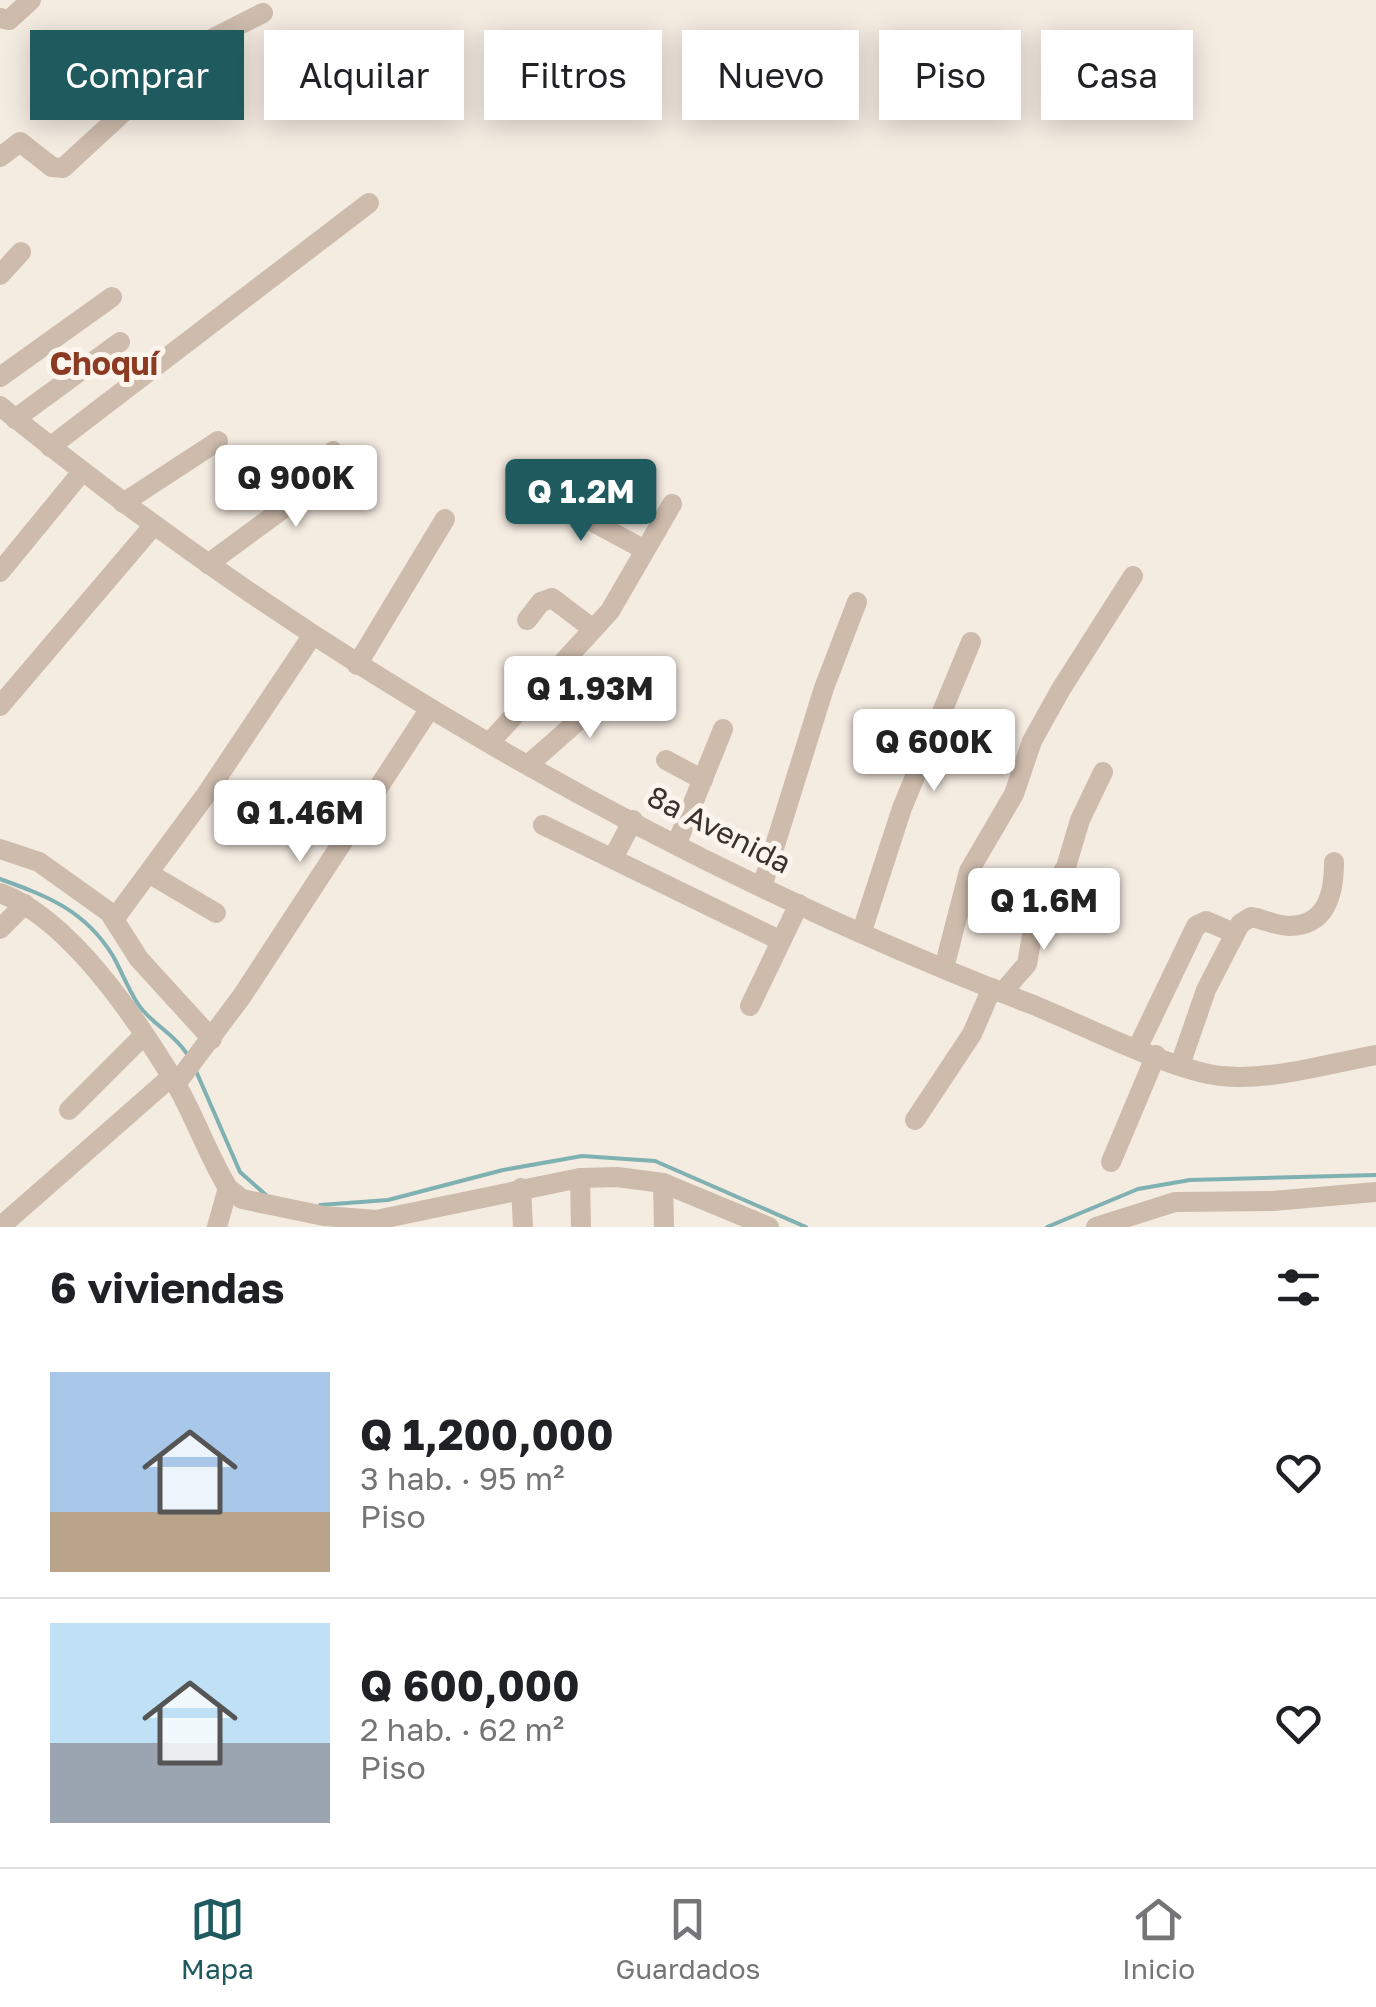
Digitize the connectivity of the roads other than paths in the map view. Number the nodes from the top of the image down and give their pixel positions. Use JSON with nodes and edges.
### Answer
{"nodes":[{"id":1,"x":31,"y":0,"type":"edge"},
{"id":2,"x":263,"y":13,"type":"dead end"},
{"id":3,"x":0,"y":18,"type":"edge"},
{"id":4,"x":0,"y":157,"type":"edge"},
{"id":5,"x":369,"y":202,"type":"dead end"},
{"id":6,"x":21,"y":252,"type":"dead end"},
{"id":7,"x":0,"y":274,"type":"edge"},
{"id":8,"x":112,"y":296,"type":"dead end"},
{"id":9,"x":120,"y":342,"type":"dead end"},
{"id":10,"x":0,"y":377,"type":"edge"},
{"id":11,"x":8,"y":412,"type":"edge"},
{"id":12,"x":218,"y":441,"type":"dead end"},
{"id":13,"x":50,"y":448,"type":"junction"},
{"id":14,"x":333,"y":451,"type":"dead end"},
{"id":15,"x":81,"y":472,"type":"junction"},
{"id":16,"x":542,"y":494,"type":"dead end"},
{"id":17,"x":124,"y":503,"type":"junction"},
{"id":18,"x":672,"y":504,"type":"dead end"},
{"id":19,"x":445,"y":518,"type":"dead end"},
{"id":20,"x":154,"y":525,"type":"junction"},
{"id":21,"x":645,"y":550,"type":"junction"},
{"id":22,"x":208,"y":564,"type":"junction"},
{"id":23,"x":0,"y":572,"type":"edge"},
{"id":24,"x":1132,"y":576,"type":"dead end"},
{"id":25,"x":857,"y":602,"type":"dead end"},
{"id":26,"x":527,"y":620,"type":"dead end"},
{"id":27,"x":593,"y":629,"type":"junction"},
{"id":28,"x":312,"y":636,"type":"junction"},
{"id":29,"x":971,"y":642,"type":"dead end"},
{"id":30,"x":357,"y":665,"type":"junction"},
{"id":31,"x":621,"y":683,"type":"dead end"},
{"id":32,"x":0,"y":706,"type":"edge"},
{"id":33,"x":430,"y":710,"type":"junction"},
{"id":34,"x":723,"y":728,"type":"dead end"},
{"id":35,"x":490,"y":742,"type":"junction"},
{"id":36,"x":666,"y":760,"type":"dead end"},
{"id":37,"x":529,"y":764,"type":"junction"},
{"id":38,"x":1102,"y":772,"type":"dead end"},
{"id":39,"x":703,"y":780,"type":"junction"},
{"id":40,"x":633,"y":820,"type":"junction"},
{"id":41,"x":543,"y":825,"type":"dead end"},
{"id":42,"x":677,"y":843,"type":"junction"},
{"id":43,"x":0,"y":849,"type":"edge"},
{"id":44,"x":613,"y":858,"type":"junction"},
{"id":45,"x":1334,"y":862,"type":"dead end"},
{"id":46,"x":150,"y":874,"type":"junction"},
{"id":47,"x":762,"y":886,"type":"junction"},
{"id":48,"x":0,"y":893,"type":"edge"},
{"id":49,"x":25,"y":904,"type":"junction"},
{"id":50,"x":800,"y":904,"type":"junction"},
{"id":51,"x":216,"y":913,"type":"dead end"},
{"id":52,"x":115,"y":918,"type":"junction"},
{"id":53,"x":0,"y":929,"type":"edge"},
{"id":54,"x":862,"y":931,"type":"junction"},
{"id":55,"x":1234,"y":933,"type":"junction"},
{"id":56,"x":781,"y":941,"type":"junction"},
{"id":57,"x":944,"y":968,"type":"junction"},
{"id":58,"x":997,"y":991,"type":"junction"},
{"id":59,"x":750,"y":1006,"type":"dead end"},
{"id":60,"x":143,"y":1036,"type":"junction"},
{"id":61,"x":209,"y":1043,"type":"junction"},
{"id":62,"x":1147,"y":1051,"type":"junction"},
{"id":63,"x":1376,"y":1055,"type":"edge"},
{"id":64,"x":1180,"y":1065,"type":"junction"},
{"id":65,"x":177,"y":1077,"type":"junction"},
{"id":66,"x":68,"y":1110,"type":"dead end"},
{"id":67,"x":914,"y":1120,"type":"dead end"},
{"id":68,"x":1111,"y":1162,"type":"dead end"},
{"id":69,"x":580,"y":1178,"type":"junction"},
{"id":70,"x":663,"y":1183,"type":"junction"},
{"id":71,"x":228,"y":1188,"type":"junction"},
{"id":72,"x":521,"y":1188,"type":"junction"},
{"id":73,"x":1376,"y":1192,"type":"edge"},
{"id":74,"x":743,"y":1221,"type":"edge"},
{"id":75,"x":1135,"y":1221,"type":"edge"},
{"id":76,"x":376,"y":1223,"type":"edge"},
{"id":77,"x":0,"y":1227,"type":"edge"},
{"id":78,"x":218,"y":1227,"type":"edge"},
{"id":79,"x":523,"y":1227,"type":"edge"},
{"id":80,"x":580,"y":1227,"type":"edge"},
{"id":81,"x":664,"y":1227,"type":"edge"},
{"id":82,"x":769,"y":1227,"type":"edge"},
{"id":83,"x":1096,"y":1227,"type":"edge"}],
"edges":[{"from":1,"to":3,"type":"street"},
{"from":2,"to":4,"type":"street"},
{"from":5,"to":13,"type":"street"},
{"from":6,"to":7,"type":"street"},
{"from":8,"to":10,"type":"street"},
{"from":9,"to":11,"type":"street"},
{"from":11,"to":13,"type":"street","name":"8a Avenida"},
{"from":12,"to":17,"type":"street"},
{"from":13,"to":15,"type":"street","name":"8a Avenida"},
{"from":14,"to":22,"type":"street"},
{"from":15,"to":17,"type":"street","name":"8a Avenida"},
{"from":15,"to":23,"type":"street"},
{"from":16,"to":21,"type":"street"},
{"from":17,"to":20,"type":"street","name":"8a Avenida"},
{"from":18,"to":21,"type":"street"},
{"from":19,"to":30,"type":"street"},
{"from":20,"to":22,"type":"street","name":"8a Avenida"},
{"from":20,"to":32,"type":"street"},
{"from":21,"to":27,"type":"street"},
{"from":22,"to":28,"type":"street","name":"8a Avenida"},
{"from":24,"to":57,"type":"street"},
{"from":25,"to":47,"type":"street"},
{"from":26,"to":27,"type":"street"},
{"from":27,"to":35,"type":"street"},
{"from":28,"to":30,"type":"street","name":"8a Avenida"},
{"from":28,"to":46,"type":"street"},
{"from":29,"to":54,"type":"street"},
{"from":30,"to":33,"type":"street","name":"8a Avenida"},
{"from":31,"to":37,"type":"street"},
{"from":33,"to":35,"type":"street","name":"8a Avenida"},
{"from":33,"to":61,"type":"street"},
{"from":34,"to":39,"type":"street"},
{"from":35,"to":37,"type":"street","name":"8a Avenida"},
{"from":36,"to":39,"type":"street"},
{"from":37,"to":40,"type":"street","name":"8a Avenida"},
{"from":38,"to":58,"type":"street"},
{"from":39,"to":42,"type":"street"},
{"from":40,"to":42,"type":"street","name":"8a Avenida"},
{"from":40,"to":44,"type":"street"},
{"from":41,"to":44,"type":"street"},
{"from":42,"to":47,"type":"street","name":"8a Avenida"},
{"from":43,"to":52,"type":"street"},
{"from":44,"to":56,"type":"street"},
{"from":45,"to":55,"type":"street"},
{"from":46,"to":51,"type":"street"},
{"from":46,"to":52,"type":"street"},
{"from":47,"to":50,"type":"street","name":"8a Avenida"},
{"from":48,"to":49,"type":"street"},
{"from":49,"to":53,"type":"street"},
{"from":49,"to":60,"type":"street"},
{"from":50,"to":54,"type":"street","name":"8a Avenida"},
{"from":50,"to":56,"type":"street"},
{"from":52,"to":61,"type":"street"},
{"from":54,"to":57,"type":"street","name":"8a Avenida"},
{"from":55,"to":62,"type":"street"},
{"from":55,"to":64,"type":"street"},
{"from":56,"to":59,"type":"street"},
{"from":57,"to":58,"type":"street","name":"8a Avenida"},
{"from":58,"to":62,"type":"street","name":"8a Avenida"},
{"from":58,"to":67,"type":"street"},
{"from":60,"to":65,"type":"street"},
{"from":60,"to":66,"type":"street"},
{"from":61,"to":65,"type":"street"},
{"from":62,"to":64,"type":"street","name":"8a Avenida"},
{"from":62,"to":68,"type":"street"},
{"from":63,"to":64,"type":"street","name":"8a Avenida"},
{"from":65,"to":71,"type":"street"},
{"from":65,"to":77,"type":"street"},
{"from":69,"to":70,"type":"street"},
{"from":69,"to":72,"type":"street"},
{"from":69,"to":80,"type":"street"},
{"from":70,"to":74,"type":"street"},
{"from":70,"to":81,"type":"street"},
{"from":71,"to":76,"type":"street"},
{"from":71,"to":78,"type":"street"},
{"from":72,"to":76,"type":"street"},
{"from":72,"to":79,"type":"street"},
{"from":73,"to":75,"type":"street"},
{"from":74,"to":82,"type":"street"},
{"from":75,"to":83,"type":"street"}]}
